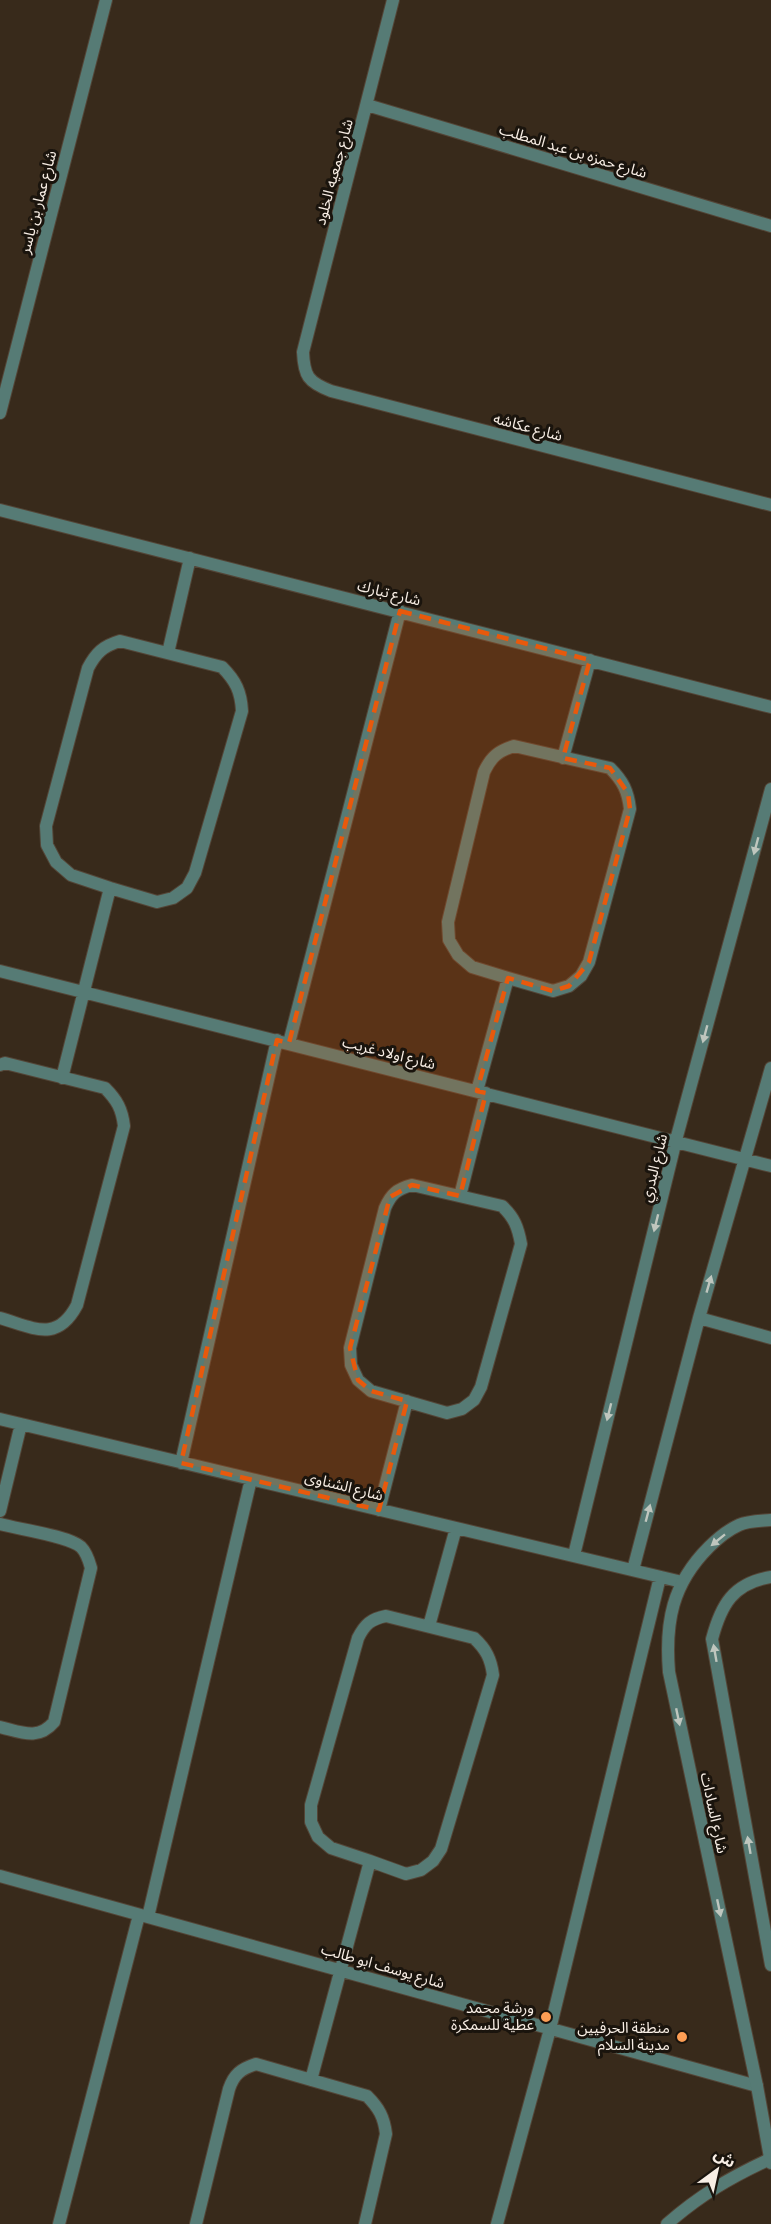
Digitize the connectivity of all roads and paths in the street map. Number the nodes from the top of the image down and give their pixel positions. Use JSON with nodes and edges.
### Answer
{"nodes":[{"id":1,"x":106,"y":0,"type":"edge"},
{"id":2,"x":393,"y":0,"type":"edge"},
{"id":3,"x":367,"y":105,"type":"junction"},
{"id":4,"x":771,"y":226,"type":"edge"},
{"id":5,"x":303,"y":352,"type":"joint"},
{"id":6,"x":0,"y":412,"type":"edge"},
{"id":7,"x":771,"y":505,"type":"edge"},
{"id":8,"x":0,"y":510,"type":"edge"},
{"id":9,"x":190,"y":558,"type":"junction"},
{"id":10,"x":400,"y":611,"type":"junction"},
{"id":11,"x":168,"y":653,"type":"junction"},
{"id":12,"x":590,"y":660,"type":"junction"},
{"id":13,"x":771,"y":707,"type":"edge"},
{"id":14,"x":563,"y":758,"type":"junction"},
{"id":15,"x":771,"y":789,"type":"edge"},
{"id":16,"x":110,"y":888,"type":"junction"},
{"id":17,"x":0,"y":971,"type":"edge"},
{"id":18,"x":508,"y":978,"type":"junction"},
{"id":19,"x":84,"y":992,"type":"junction"},
{"id":20,"x":283,"y":1042,"type":"junction"},
{"id":21,"x":0,"y":1065,"type":"edge"},
{"id":22,"x":771,"y":1068,"type":"edge"},
{"id":23,"x":63,"y":1078,"type":"junction"},
{"id":24,"x":481,"y":1092,"type":"junction"},
{"id":25,"x":676,"y":1140,"type":"junction"},
{"id":26,"x":746,"y":1158,"type":"junction"},
{"id":27,"x":771,"y":1166,"type":"edge"},
{"id":28,"x":460,"y":1196,"type":"junction"},
{"id":29,"x":0,"y":1318,"type":"edge"},
{"id":30,"x":699,"y":1318,"type":"junction"},
{"id":31,"x":771,"y":1338,"type":"edge"},
{"id":32,"x":407,"y":1401,"type":"junction"},
{"id":33,"x":0,"y":1419,"type":"edge"},
{"id":34,"x":21,"y":1425,"type":"junction"},
{"id":35,"x":181,"y":1462,"type":"junction"},
{"id":36,"x":251,"y":1479,"type":"junction"},
{"id":37,"x":379,"y":1510,"type":"junction"},
{"id":38,"x":0,"y":1511,"type":"edge"},
{"id":39,"x":771,"y":1520,"type":"edge"},
{"id":40,"x":0,"y":1524,"type":"edge"},
{"id":41,"x":456,"y":1528,"type":"junction"},
{"id":42,"x":574,"y":1555,"type":"junction"},
{"id":43,"x":633,"y":1570,"type":"junction"},
{"id":44,"x":660,"y":1577,"type":"junction"},
{"id":45,"x":771,"y":1577,"type":"edge"},
{"id":46,"x":682,"y":1582,"type":"junction"},
{"id":47,"x":429,"y":1626,"type":"junction"},
{"id":48,"x":0,"y":1727,"type":"edge"},
{"id":49,"x":370,"y":1862,"type":"junction"},
{"id":50,"x":0,"y":1876,"type":"edge"},
{"id":51,"x":144,"y":1916,"type":"junction"},
{"id":52,"x":771,"y":1965,"type":"edge"},
{"id":53,"x":341,"y":1970,"type":"junction"},
{"id":54,"x":550,"y":2029,"type":"junction"},
{"id":55,"x":311,"y":2080,"type":"junction"},
{"id":56,"x":757,"y":2086,"type":"junction"},
{"id":57,"x":771,"y":2161,"type":"edge"},
{"id":58,"x":59,"y":2224,"type":"edge"},
{"id":59,"x":196,"y":2224,"type":"edge"},
{"id":60,"x":365,"y":2224,"type":"edge"},
{"id":61,"x":497,"y":2224,"type":"edge"},
{"id":62,"x":667,"y":2224,"type":"edge"}],
"edges":[{"from":1,"to":6,"type":"street","name":"شارع عمار بن ياسر"},
{"from":2,"to":3,"type":"street","name":"شارع جمعيه الخلود"},
{"from":3,"to":4,"type":"street","name":"شارع حمزه بن عبد المطلب"},
{"from":3,"to":5,"type":"street","name":"شارع جمعيه الخلود"},
{"from":5,"to":7,"type":"street","name":"شارع عكاشه"},
{"from":8,"to":9,"type":"street","name":"شارع تبارك"},
{"from":9,"to":10,"type":"street","name":"شارع تبارك"},
{"from":9,"to":11,"type":"street"},
{"from":10,"to":12,"type":"street","name":"شارع تبارك"},
{"from":10,"to":20,"type":"street"},
{"from":11,"to":16,"type":"street"},
{"from":11,"to":16,"type":"street"},
{"from":12,"to":13,"type":"street","name":"شارع تبارك"},
{"from":12,"to":14,"type":"street"},
{"from":14,"to":18,"type":"street"},
{"from":14,"to":18,"type":"street"},
{"from":15,"to":25,"type":"street","name":"شارع البدري","one_way":true},
{"from":16,"to":19,"type":"street"},
{"from":17,"to":19,"type":"street","name":"شارع اولاد غريب"},
{"from":18,"to":24,"type":"street"},
{"from":19,"to":20,"type":"street","name":"شارع اولاد غريب"},
{"from":19,"to":23,"type":"street"},
{"from":20,"to":24,"type":"street","name":"شارع اولاد غريب"},
{"from":20,"to":35,"type":"street"},
{"from":21,"to":23,"type":"street"},
{"from":22,"to":26,"type":"street"},
{"from":23,"to":29,"type":"street"},
{"from":24,"to":25,"type":"street","name":"شارع اولاد غريب"},
{"from":24,"to":28,"type":"street"},
{"from":25,"to":26,"type":"street","name":"شارع اولاد غريب"},
{"from":25,"to":42,"type":"street","name":"شارع البدري","one_way":true},
{"from":26,"to":27,"type":"street","name":"شارع اولاد غريب"},
{"from":30,"to":26,"type":"street","one_way":true},
{"from":28,"to":32,"type":"street"},
{"from":28,"to":32,"type":"street"},
{"from":30,"to":31,"type":"street"},
{"from":43,"to":30,"type":"street","one_way":true},
{"from":32,"to":37,"type":"street"},
{"from":33,"to":34,"type":"street","name":"شارع الشناوى"},
{"from":34,"to":35,"type":"street","name":"شارع الشناوى"},
{"from":34,"to":38,"type":"street"},
{"from":35,"to":36,"type":"street","name":"شارع الشناوى"},
{"from":36,"to":37,"type":"street","name":"شارع الشناوى"},
{"from":36,"to":51,"type":"street"},
{"from":37,"to":41,"type":"street","name":"شارع الشناوى"},
{"from":39,"to":46,"type":"street","name":"شارع السادات","one_way":true},
{"from":40,"to":48,"type":"street"},
{"from":41,"to":42,"type":"street","name":"شارع الشناوى"},
{"from":41,"to":47,"type":"street"},
{"from":42,"to":43,"type":"street","name":"شارع الشناوى"},
{"from":43,"to":44,"type":"street","name":"شارع الشناوى"},
{"from":44,"to":46,"type":"street","name":"شارع الشناوى"},
{"from":44,"to":54,"type":"street"},
{"from":52,"to":45,"type":"street","name":"شارع السادات","one_way":true},
{"from":46,"to":56,"type":"street","name":"شارع السادات","one_way":true},
{"from":47,"to":49,"type":"street"},
{"from":47,"to":49,"type":"street"},
{"from":49,"to":53,"type":"street"},
{"from":50,"to":51,"type":"street","name":"شارع يوسف ابو طالب"},
{"from":51,"to":53,"type":"street","name":"شارع يوسف ابو طالب"},
{"from":51,"to":58,"type":"street"},
{"from":53,"to":54,"type":"street","name":"شارع يوسف ابو طالب"},
{"from":53,"to":55,"type":"street"},
{"from":54,"to":56,"type":"street","name":"شارع يوسف ابو طالب"},
{"from":54,"to":61,"type":"street"},
{"from":55,"to":59,"type":"street"},
{"from":55,"to":60,"type":"street"},
{"from":56,"to":57,"type":"street","name":"شارع السادات"},
{"from":57,"to":62,"type":"street"}]}
